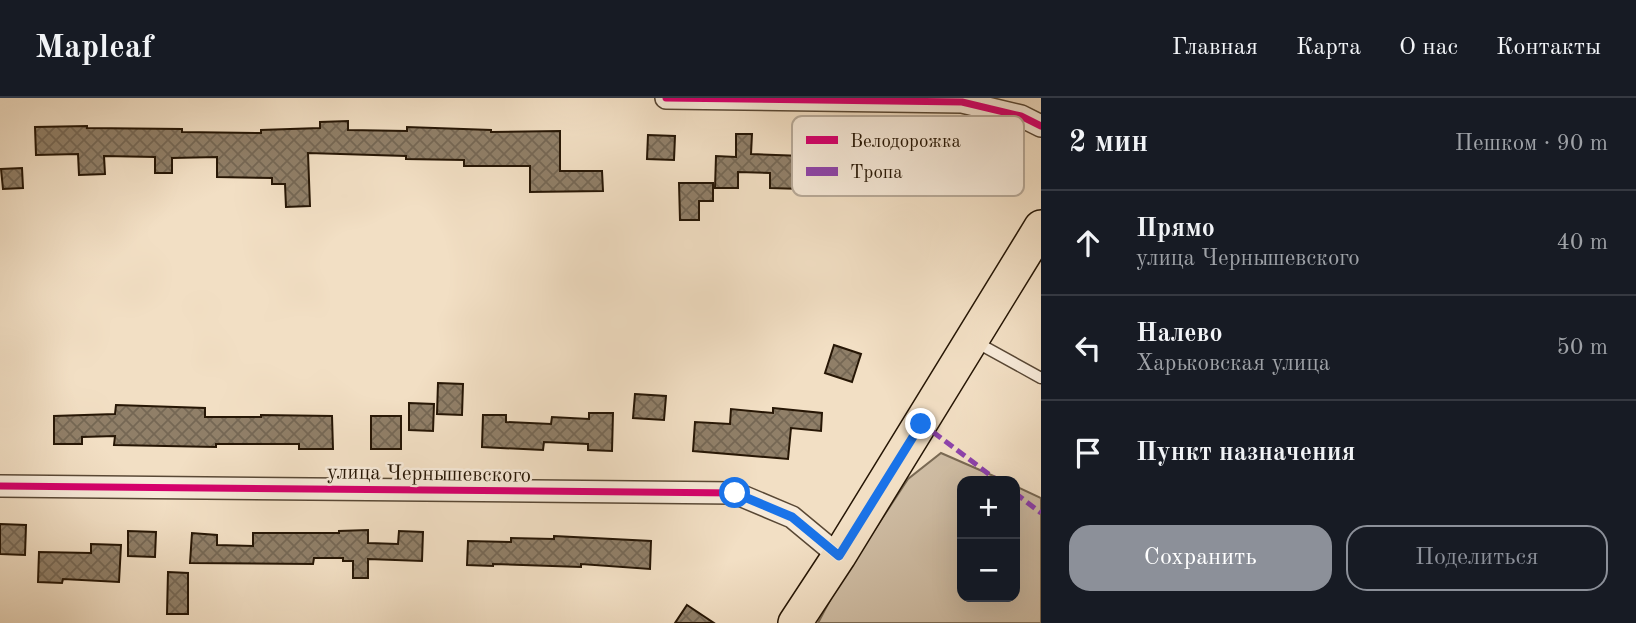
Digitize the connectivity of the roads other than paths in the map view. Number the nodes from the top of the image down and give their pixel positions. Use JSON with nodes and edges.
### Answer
{"nodes":[{"id":1,"x":666,"y":98,"type":"edge"},
{"id":2,"x":1021,"y":116,"type":"edge"},
{"id":3,"x":1024,"y":118,"type":"edge"},
{"id":4,"x":1041,"y":127,"type":"edge"},
{"id":5,"x":1041,"y":227,"type":"edge"},
{"id":6,"x":972,"y":340,"type":"junction"},
{"id":7,"x":1041,"y":378,"type":"edge"},
{"id":8,"x":0,"y":486,"type":"edge"},
{"id":9,"x":839,"y":556,"type":"junction"},
{"id":10,"x":795,"y":623,"type":"edge"}],
"edges":[{"from":1,"to":2,"type":"street"},
{"from":3,"to":4,"type":"street"},
{"from":5,"to":6,"type":"main road"},
{"from":6,"to":7,"type":"lane"},
{"from":6,"to":9,"type":"main road"},
{"from":8,"to":9,"type":"street","name":"улица Чернышевского"},
{"from":9,"to":10,"type":"main road"}]}
